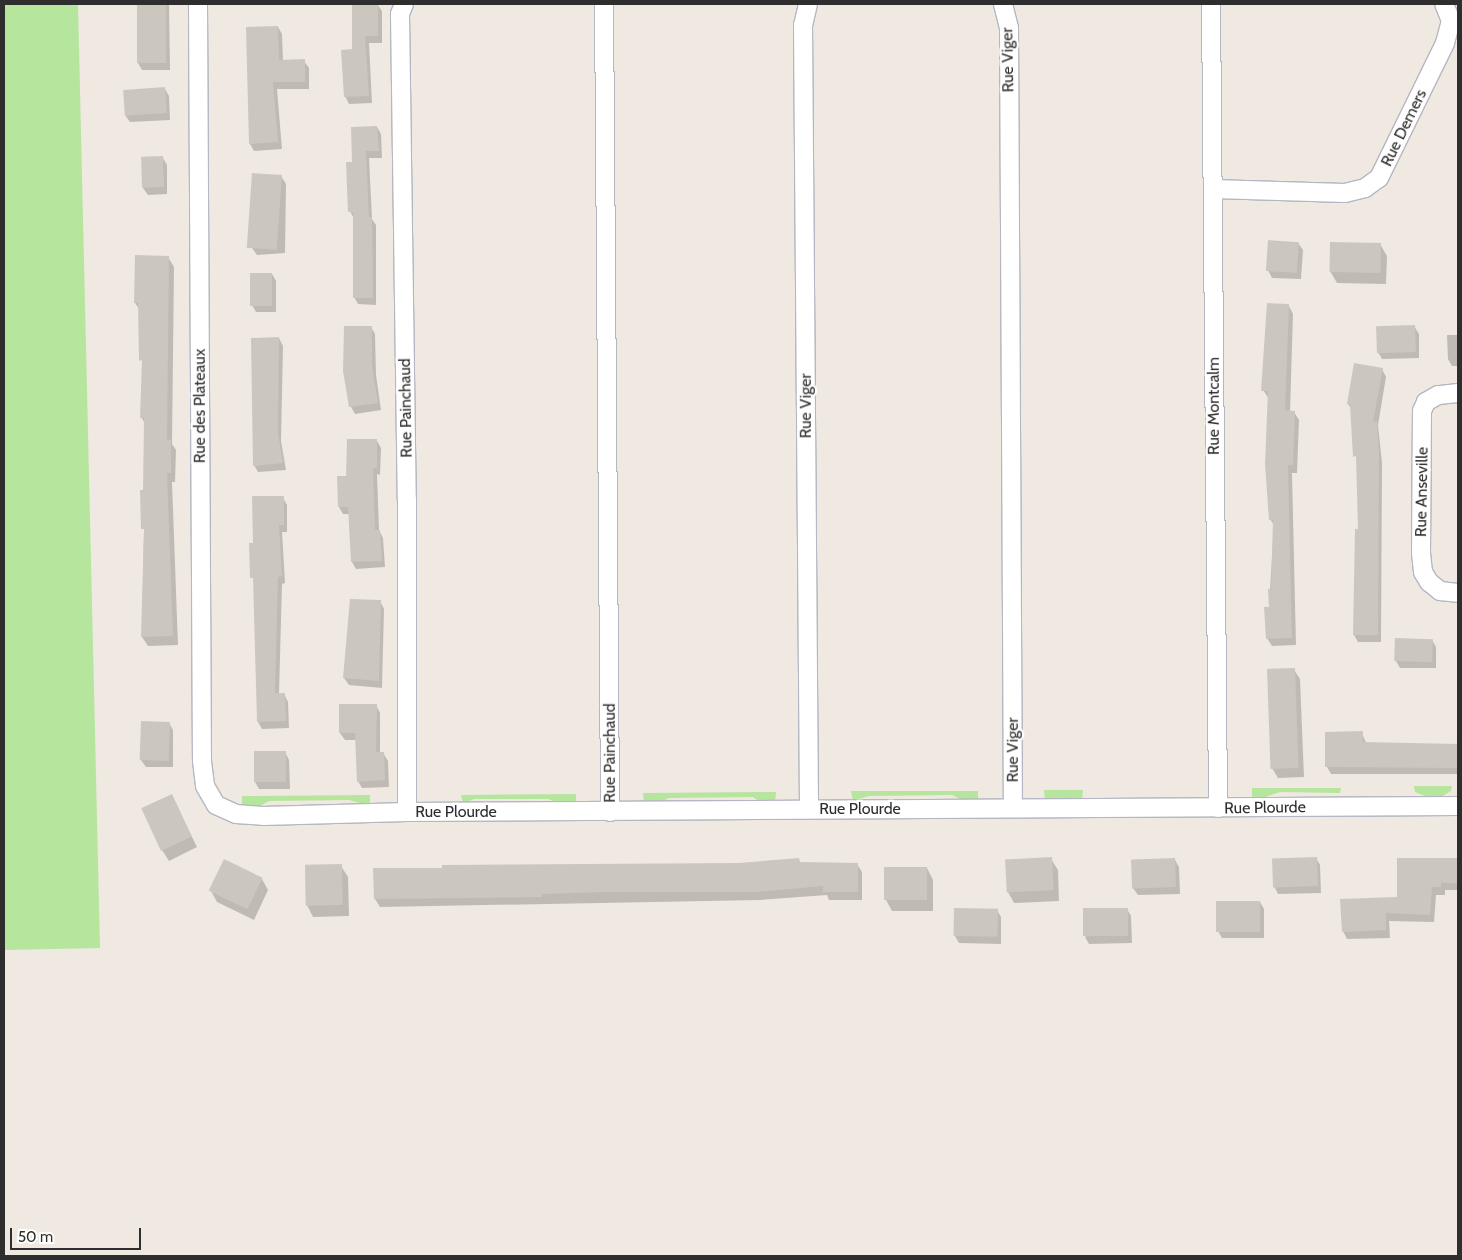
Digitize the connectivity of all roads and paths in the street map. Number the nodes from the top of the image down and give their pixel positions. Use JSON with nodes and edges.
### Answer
{"nodes":[{"id":1,"x":198,"y":4,"type":"edge"},
{"id":2,"x":404,"y":4,"type":"edge"},
{"id":3,"x":604,"y":4,"type":"edge"},
{"id":4,"x":808,"y":4,"type":"edge"},
{"id":5,"x":1003,"y":4,"type":"edge"},
{"id":6,"x":1211,"y":4,"type":"edge"},
{"id":7,"x":1444,"y":4,"type":"edge"},
{"id":8,"x":1213,"y":189,"type":"junction"},
{"id":9,"x":1458,"y":392,"type":"edge"},
{"id":10,"x":1458,"y":593,"type":"edge"},
{"id":11,"x":216,"y":805,"type":"joint"},
{"id":12,"x":1458,"y":806,"type":"edge"},
{"id":13,"x":1013,"y":808,"type":"junction"},
{"id":14,"x":1218,"y":808,"type":"junction"},
{"id":15,"x":809,"y":809,"type":"junction"},
{"id":16,"x":407,"y":812,"type":"junction"},
{"id":17,"x":610,"y":812,"type":"junction"}],
"edges":[{"from":1,"to":11,"type":"street","name":"Rue des Plateaux"},
{"from":2,"to":16,"type":"street","name":"Rue Painchaud"},
{"from":3,"to":17,"type":"street","name":"Rue Painchaud"},
{"from":4,"to":15,"type":"street","name":"Rue Viger"},
{"from":5,"to":13,"type":"street","name":"Rue Viger"},
{"from":6,"to":8,"type":"street","name":"Rue Montcalm"},
{"from":7,"to":8,"type":"street","name":"Rue Demers"},
{"from":8,"to":14,"type":"street","name":"Rue Montcalm"},
{"from":9,"to":10,"type":"street","name":"Rue Anseville"},
{"from":11,"to":16,"type":"street","name":"Rue Plourde"},
{"from":12,"to":14,"type":"street","name":"Rue Plourde"},
{"from":13,"to":14,"type":"street","name":"Rue Plourde"},
{"from":13,"to":15,"type":"street","name":"Rue Plourde"},
{"from":15,"to":17,"type":"street","name":"Rue Plourde"},
{"from":16,"to":17,"type":"street","name":"Rue Plourde"}]}
